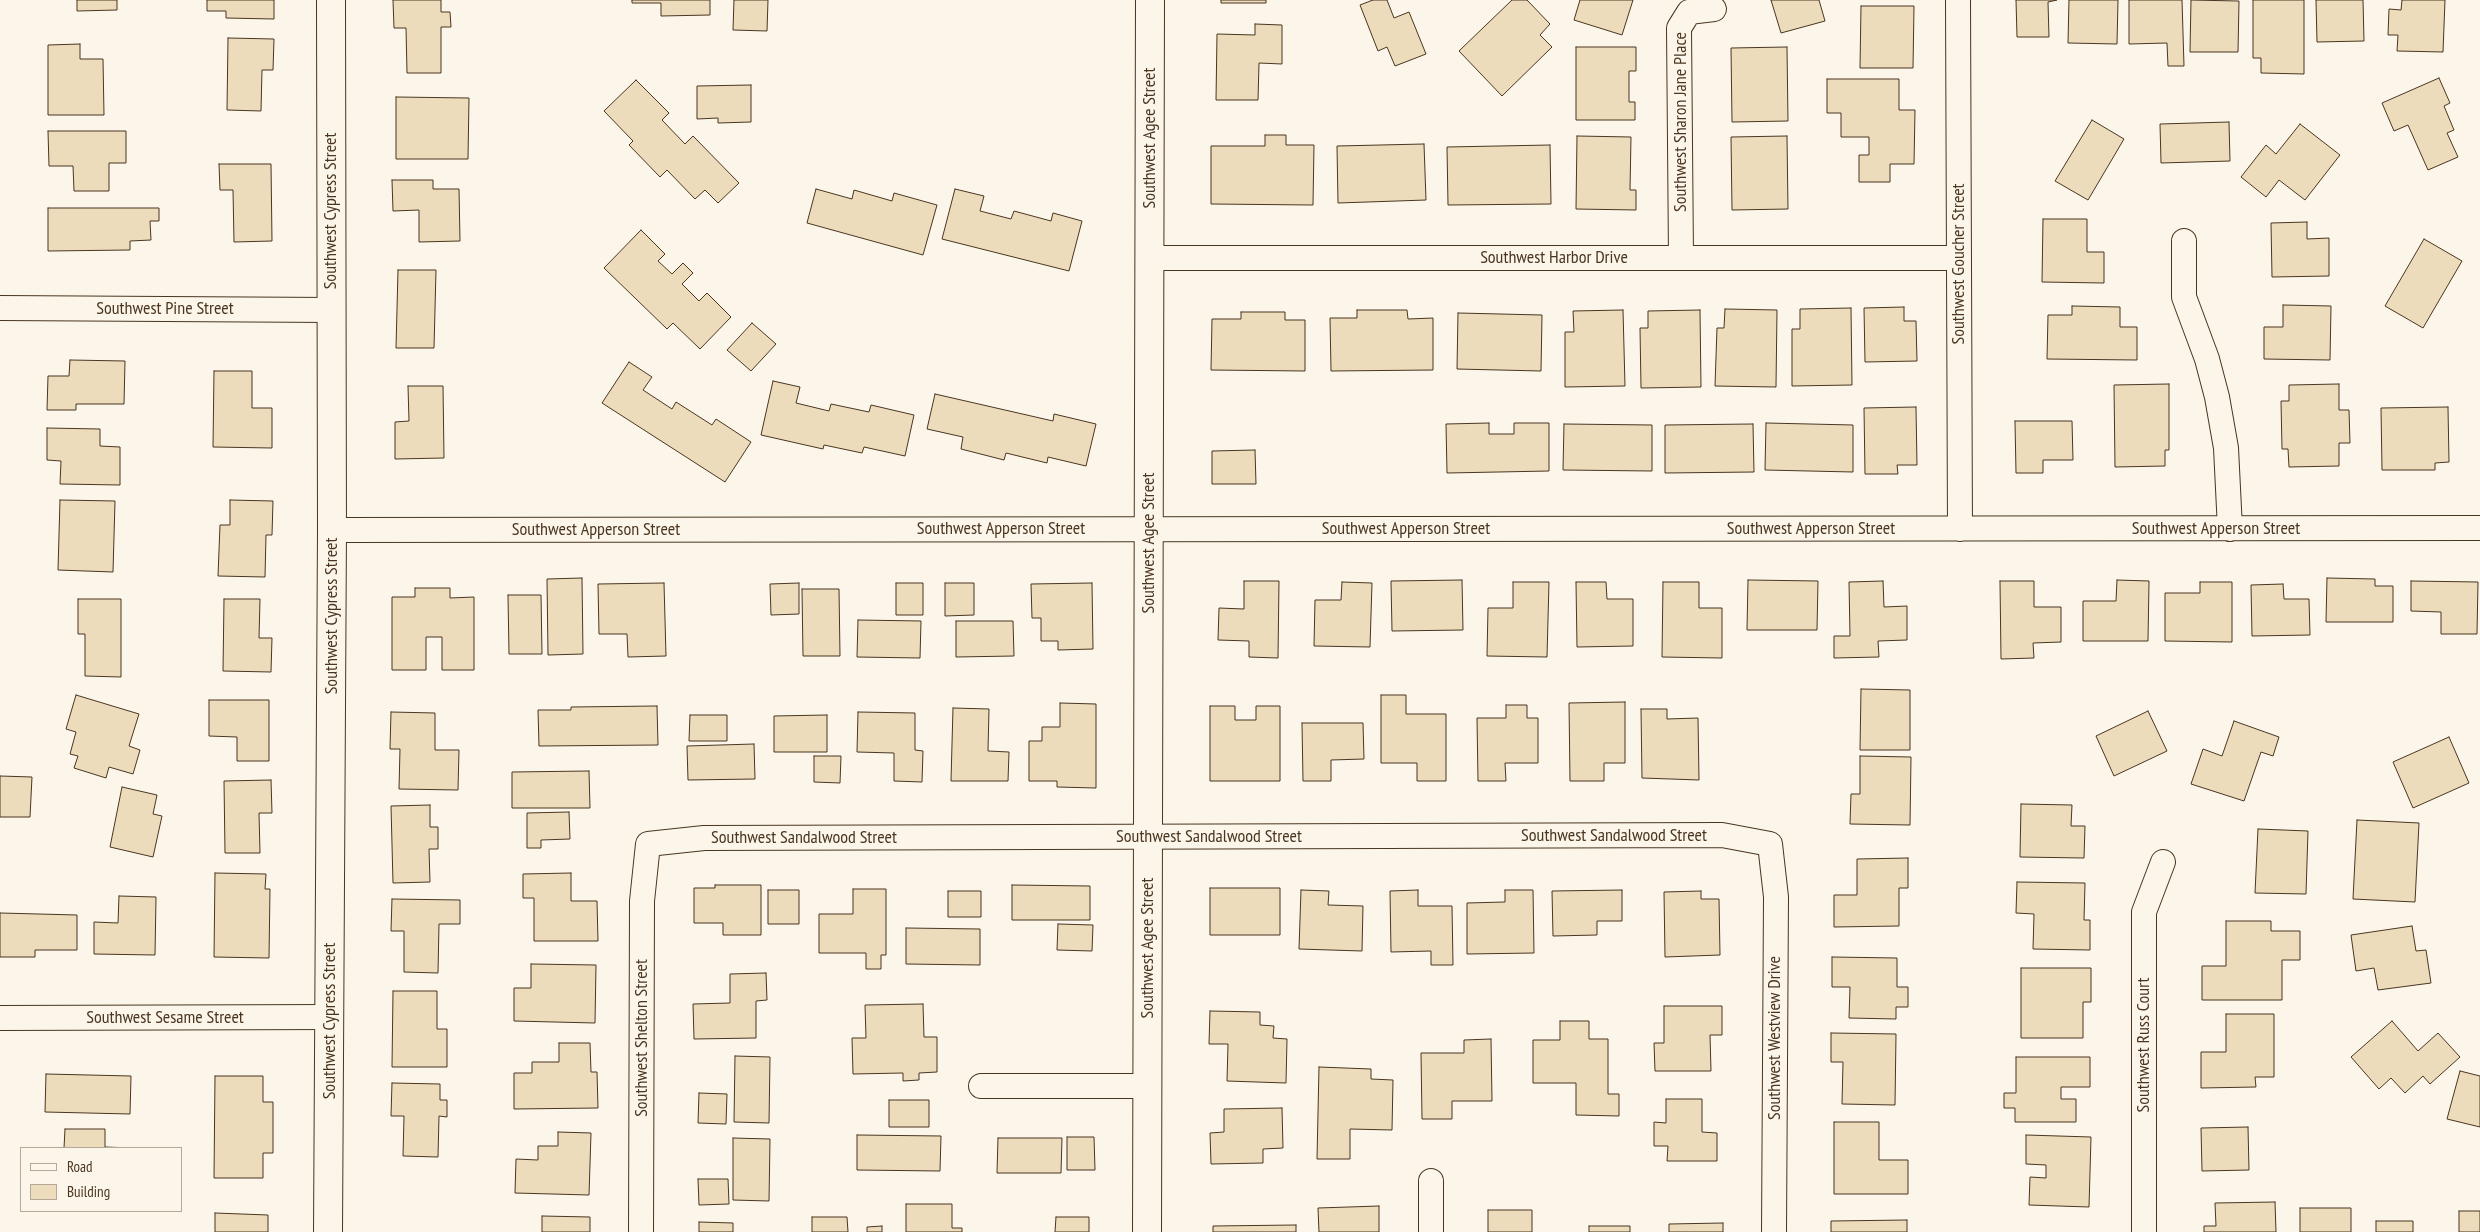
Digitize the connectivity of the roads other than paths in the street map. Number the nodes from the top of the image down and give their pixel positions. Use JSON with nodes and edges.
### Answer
{"nodes":[{"id":1,"x":331,"y":0,"type":"edge"},
{"id":2,"x":1150,"y":0,"type":"edge"},
{"id":3,"x":1958,"y":0,"type":"edge"},
{"id":4,"x":1714,"y":9,"type":"dead end"},
{"id":5,"x":2184,"y":241,"type":"dead end"},
{"id":6,"x":1150,"y":258,"type":"junction"},
{"id":7,"x":1681,"y":258,"type":"junction"},
{"id":8,"x":1959,"y":258,"type":"junction"},
{"id":9,"x":0,"y":308,"type":"edge"},
{"id":10,"x":331,"y":310,"type":"junction"},
{"id":11,"x":2480,"y":528,"type":"edge"},
{"id":12,"x":1149,"y":529,"type":"junction"},
{"id":13,"x":1960,"y":529,"type":"junction"},
{"id":14,"x":2230,"y":529,"type":"junction"},
{"id":15,"x":332,"y":530,"type":"junction"},
{"id":16,"x":1148,"y":837,"type":"junction"},
{"id":17,"x":648,"y":844,"type":"joint"},
{"id":18,"x":1770,"y":844,"type":"joint"},
{"id":19,"x":2163,"y":862,"type":"dead end"},
{"id":20,"x":0,"y":1018,"type":"edge"},
{"id":21,"x":331,"y":1018,"type":"junction"},
{"id":22,"x":981,"y":1086,"type":"dead end"},
{"id":23,"x":1148,"y":1086,"type":"junction"},
{"id":24,"x":1431,"y":1181,"type":"dead end"},
{"id":25,"x":328,"y":1232,"type":"edge"},
{"id":26,"x":642,"y":1232,"type":"edge"},
{"id":27,"x":1147,"y":1232,"type":"edge"},
{"id":28,"x":1431,"y":1232,"type":"edge"},
{"id":29,"x":1774,"y":1232,"type":"edge"},
{"id":30,"x":2144,"y":1232,"type":"edge"}],
"edges":[{"from":1,"to":10,"type":"street","name":"Southwest Cypress Street"},
{"from":2,"to":6,"type":"street","name":"Southwest Agee Street"},
{"from":3,"to":8,"type":"street","name":"Southwest Goucher Street"},
{"from":4,"to":7,"type":"street","name":"Southwest Sharon Jane Place"},
{"from":5,"to":14,"type":"street"},
{"from":6,"to":7,"type":"street","name":"Southwest Harbor Drive"},
{"from":6,"to":12,"type":"street","name":"Southwest Agee Street"},
{"from":7,"to":8,"type":"street","name":"Southwest Harbor Drive"},
{"from":8,"to":13,"type":"street","name":"Southwest Goucher Street"},
{"from":9,"to":10,"type":"street","name":"Southwest Pine Street"},
{"from":10,"to":15,"type":"street","name":"Southwest Cypress Street"},
{"from":11,"to":14,"type":"street","name":"Southwest Apperson Street"},
{"from":12,"to":13,"type":"street","name":"Southwest Apperson Street"},
{"from":12,"to":15,"type":"street","name":"Southwest Apperson Street"},
{"from":12,"to":16,"type":"street","name":"Southwest Agee Street"},
{"from":13,"to":14,"type":"street","name":"Southwest Apperson Street"},
{"from":15,"to":21,"type":"street","name":"Southwest Cypress Street"},
{"from":16,"to":17,"type":"street","name":"Southwest Sandalwood Street"},
{"from":16,"to":18,"type":"street","name":"Southwest Sandalwood Street"},
{"from":16,"to":23,"type":"street","name":"Southwest Agee Street"},
{"from":17,"to":26,"type":"street","name":"Southwest Shelton Street"},
{"from":18,"to":29,"type":"street","name":"Southwest Westview Drive"},
{"from":19,"to":30,"type":"street","name":"Southwest Russ Court"},
{"from":20,"to":21,"type":"street","name":"Southwest Sesame Street"},
{"from":21,"to":25,"type":"street","name":"Southwest Cypress Street"},
{"from":22,"to":23,"type":"street"},
{"from":23,"to":27,"type":"street","name":"Southwest Agee Street"},
{"from":24,"to":28,"type":"street"}]}
